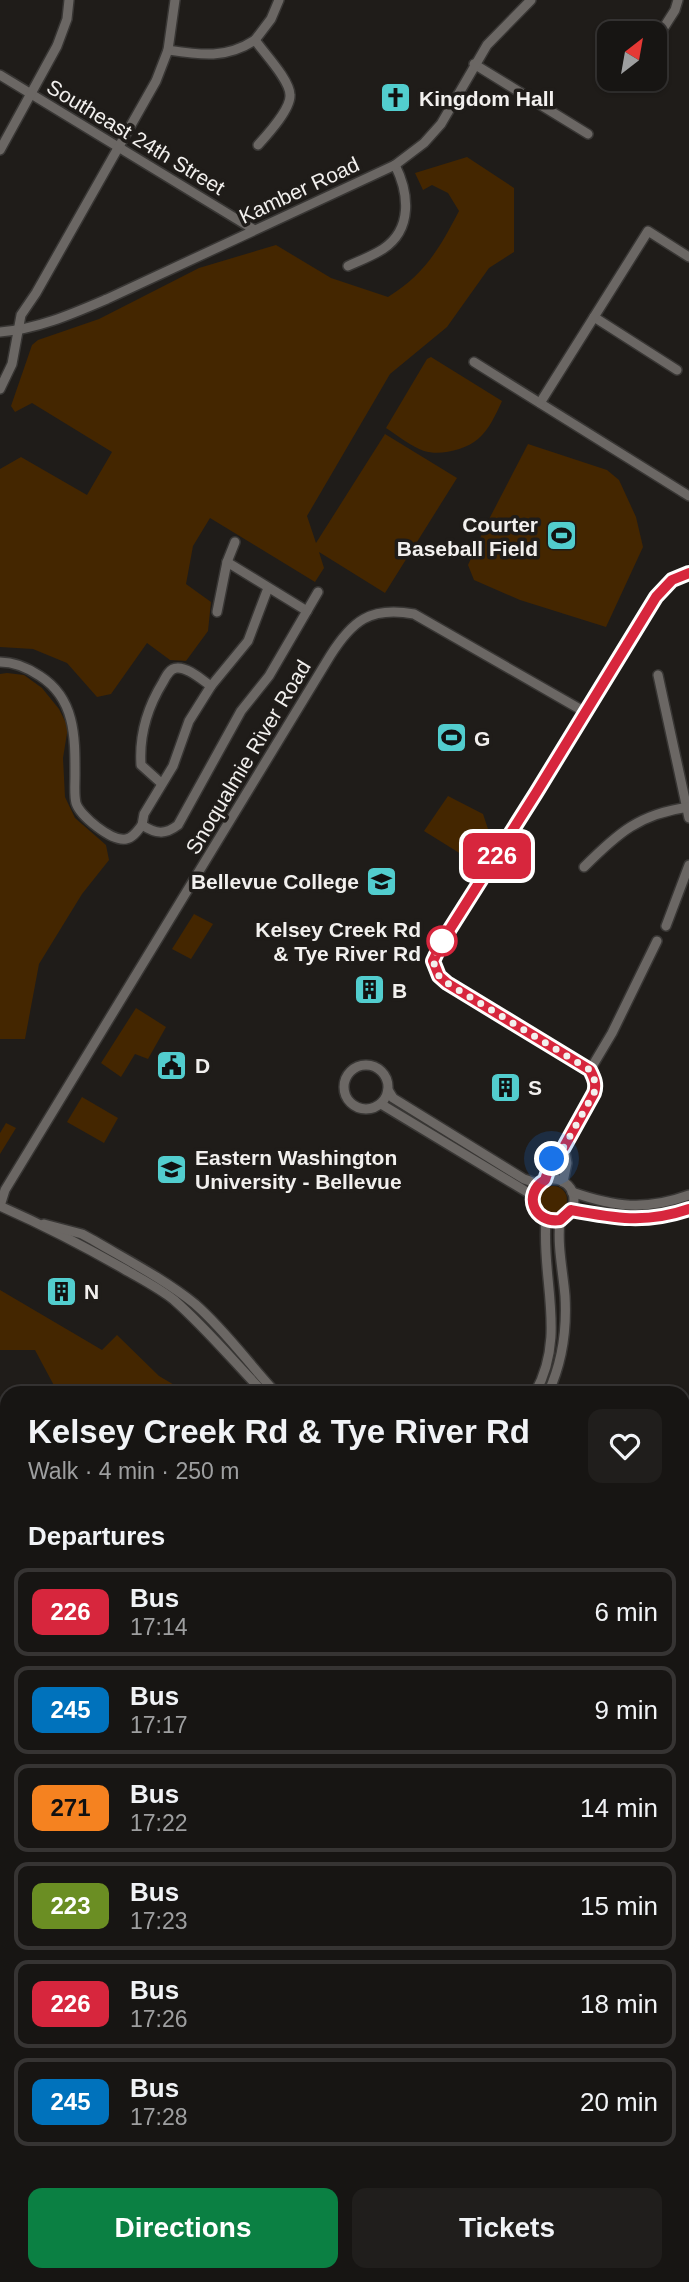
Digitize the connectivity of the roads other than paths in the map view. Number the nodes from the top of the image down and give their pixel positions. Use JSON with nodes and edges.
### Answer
{"nodes":[{"id":1,"x":69,"y":0,"type":"edge"},
{"id":2,"x":175,"y":0,"type":"edge"},
{"id":3,"x":279,"y":0,"type":"edge"},
{"id":4,"x":531,"y":0,"type":"edge"},
{"id":5,"x":678,"y":0,"type":"edge"},
{"id":6,"x":667,"y":23,"type":"edge"},
{"id":7,"x":255,"y":40,"type":"junction"},
{"id":8,"x":168,"y":50,"type":"junction"},
{"id":9,"x":474,"y":64,"type":"junction"},
{"id":10,"x":0,"y":75,"type":"edge"},
{"id":11,"x":31,"y":94,"type":"junction"},
{"id":12,"x":588,"y":134,"type":"dead end"},
{"id":13,"x":258,"y":145,"type":"dead end"},
{"id":14,"x":117,"y":148,"type":"junction"},
{"id":15,"x":0,"y":150,"type":"edge"},
{"id":16,"x":395,"y":165,"type":"junction"},
{"id":17,"x":253,"y":229,"type":"junction"},
{"id":18,"x":689,"y":257,"type":"edge"},
{"id":19,"x":348,"y":266,"type":"dead end"},
{"id":20,"x":594,"y":317,"type":"junction"},
{"id":21,"x":19,"y":330,"type":"junction"},
{"id":22,"x":0,"y":332,"type":"edge"},
{"id":23,"x":474,"y":362,"type":"dead end"},
{"id":24,"x":677,"y":370,"type":"dead end"},
{"id":25,"x":0,"y":389,"type":"edge"},
{"id":26,"x":540,"y":403,"type":"junction"},
{"id":27,"x":689,"y":496,"type":"edge"},
{"id":28,"x":235,"y":542,"type":"dead end"},
{"id":29,"x":227,"y":562,"type":"junction"},
{"id":30,"x":689,"y":573,"type":"edge"},
{"id":31,"x":268,"y":588,"type":"junction"},
{"id":32,"x":318,"y":592,"type":"dead end"},
{"id":33,"x":307,"y":611,"type":"junction"},
{"id":34,"x":218,"y":612,"type":"dead end"},
{"id":35,"x":0,"y":662,"type":"edge"},
{"id":36,"x":657,"y":675,"type":"dead end"},
{"id":37,"x":211,"y":686,"type":"junction"},
{"id":38,"x":585,"y":712,"type":"junction"},
{"id":39,"x":162,"y":783,"type":"junction"},
{"id":40,"x":689,"y":807,"type":"edge"},
{"id":41,"x":689,"y":818,"type":"edge"},
{"id":42,"x":142,"y":825,"type":"junction"},
{"id":43,"x":689,"y":865,"type":"edge"},
{"id":44,"x":583,"y":867,"type":"dead end"},
{"id":45,"x":666,"y":926,"type":"dead end"},
{"id":46,"x":657,"y":941,"type":"dead end"},
{"id":47,"x":590,"y":1070,"type":"junction"},
{"id":48,"x":388,"y":1090,"type":"junction"},
{"id":49,"x":381,"y":1104,"type":"junction"},
{"id":50,"x":564,"y":1147,"type":"junction"},
{"id":51,"x":542,"y":1182,"type":"junction"},
{"id":52,"x":563,"y":1182,"type":"junction"},
{"id":53,"x":572,"y":1192,"type":"junction"},
{"id":54,"x":532,"y":1195,"type":"junction"},
{"id":55,"x":689,"y":1195,"type":"edge"},
{"id":56,"x":0,"y":1206,"type":"edge"},
{"id":57,"x":689,"y":1209,"type":"edge"},
{"id":58,"x":571,"y":1210,"type":"junction"},
{"id":59,"x":546,"y":1220,"type":"junction"},
{"id":60,"x":560,"y":1220,"type":"junction"},
{"id":61,"x":42,"y":1224,"type":"junction"},
{"id":62,"x":258,"y":1386,"type":"edge"},
{"id":63,"x":270,"y":1386,"type":"edge"},
{"id":64,"x":539,"y":1386,"type":"edge"},
{"id":65,"x":551,"y":1386,"type":"edge"}],
"edges":[{"from":1,"to":11,"type":"street"},
{"from":2,"to":8,"type":"street"},
{"from":3,"to":7,"type":"street"},
{"from":4,"to":9,"type":"street","name":"Kamber Road"},
{"from":5,"to":6,"type":"street"},
{"from":7,"to":8,"type":"street"},
{"from":7,"to":13,"type":"street"},
{"from":8,"to":14,"type":"street"},
{"from":9,"to":12,"type":"street"},
{"from":9,"to":16,"type":"street","name":"Kamber Road"},
{"from":10,"to":11,"type":"street","name":"Southeast 24th Street"},
{"from":11,"to":14,"type":"street","name":"Southeast 24th Street"},
{"from":11,"to":15,"type":"street"},
{"from":14,"to":17,"type":"street","name":"Southeast 24th Street"},
{"from":14,"to":21,"type":"street"},
{"from":16,"to":17,"type":"street","name":"Kamber Road"},
{"from":16,"to":19,"type":"street"},
{"from":17,"to":21,"type":"street","name":"Kamber Road"},
{"from":18,"to":20,"type":"street"},
{"from":20,"to":24,"type":"street"},
{"from":20,"to":26,"type":"street"},
{"from":21,"to":22,"type":"street","name":"Kamber Road"},
{"from":21,"to":25,"type":"street"},
{"from":23,"to":26,"type":"street"},
{"from":26,"to":27,"type":"street"},
{"from":28,"to":29,"type":"street"},
{"from":29,"to":31,"type":"street"},
{"from":29,"to":34,"type":"street"},
{"from":30,"to":38,"type":"street"},
{"from":31,"to":33,"type":"street"},
{"from":31,"to":37,"type":"street"},
{"from":32,"to":33,"type":"street"},
{"from":33,"to":42,"type":"street"},
{"from":35,"to":42,"type":"street"},
{"from":36,"to":40,"type":"street"},
{"from":37,"to":39,"type":"street"},
{"from":37,"to":39,"type":"street"},
{"from":38,"to":47,"type":"street"},
{"from":38,"to":56,"type":"street","name":"Snoqualmie River Road"},
{"from":39,"to":42,"type":"street"},
{"from":40,"to":41,"type":"street"},
{"from":40,"to":44,"type":"street"},
{"from":43,"to":45,"type":"street"},
{"from":46,"to":47,"type":"street"},
{"from":47,"to":50,"type":"street"},
{"from":48,"to":49,"type":"street"},
{"from":48,"to":49,"type":"street"},
{"from":48,"to":51,"type":"street"},
{"from":49,"to":54,"type":"street"},
{"from":50,"to":51,"type":"street"},
{"from":50,"to":52,"type":"street"},
{"from":51,"to":52,"type":"street"},
{"from":51,"to":54,"type":"street"},
{"from":52,"to":53,"type":"street"},
{"from":53,"to":55,"type":"street"},
{"from":53,"to":58,"type":"street"},
{"from":54,"to":59,"type":"street"},
{"from":56,"to":61,"type":"street"},
{"from":57,"to":58,"type":"street"},
{"from":58,"to":60,"type":"street"},
{"from":59,"to":60,"type":"street"},
{"from":59,"to":64,"type":"street"},
{"from":60,"to":65,"type":"street"},
{"from":61,"to":62,"type":"street"},
{"from":61,"to":63,"type":"street"}]}
